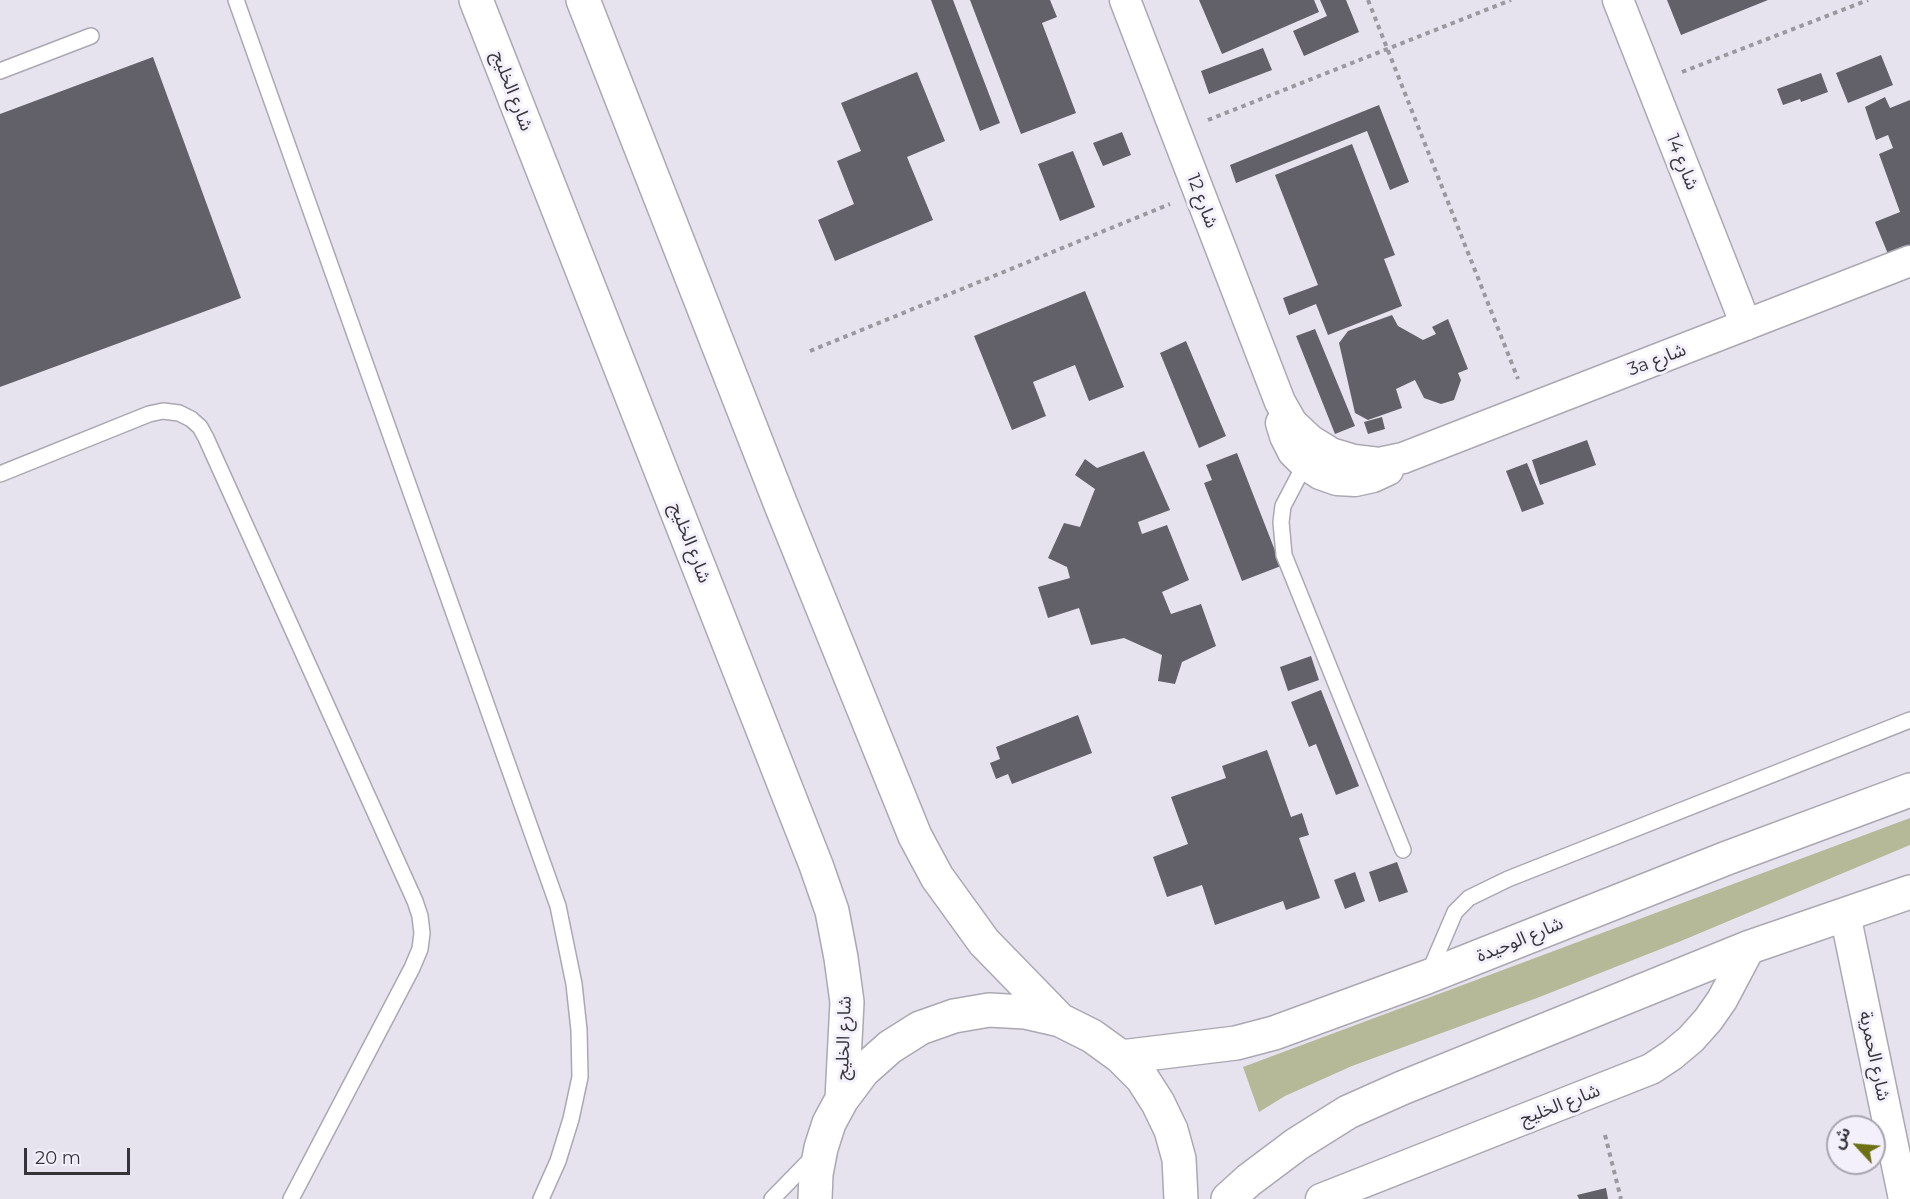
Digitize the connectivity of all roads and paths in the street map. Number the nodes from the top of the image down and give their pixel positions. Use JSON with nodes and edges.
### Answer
{"nodes":[{"id":1,"x":236,"y":0,"type":"edge"},
{"id":2,"x":476,"y":0,"type":"edge"},
{"id":3,"x":583,"y":0,"type":"edge"},
{"id":4,"x":1125,"y":0,"type":"edge"},
{"id":5,"x":1368,"y":0,"type":"edge"},
{"id":6,"x":1511,"y":0,"type":"edge"},
{"id":7,"x":1618,"y":0,"type":"edge"},
{"id":8,"x":1868,"y":0,"type":"edge"},
{"id":9,"x":91,"y":36,"type":"dead end"},
{"id":10,"x":1387,"y":49,"type":"junction"},
{"id":11,"x":0,"y":71,"type":"edge"},
{"id":12,"x":1651,"y":84,"type":"junction"},
{"id":13,"x":1176,"y":132,"type":"junction"},
{"id":14,"x":1199,"y":192,"type":"junction"},
{"id":15,"x":1910,"y":261,"type":"edge"},
{"id":16,"x":1746,"y":325,"type":"junction"},
{"id":17,"x":810,"y":351,"type":"dead end"},
{"id":18,"x":1280,"y":402,"type":"junction"},
{"id":19,"x":1530,"y":409,"type":"junction"},
{"id":20,"x":1403,"y":458,"type":"junction"},
{"id":21,"x":1305,"y":464,"type":"junction"},
{"id":22,"x":0,"y":474,"type":"edge"},
{"id":23,"x":1910,"y":720,"type":"edge"},
{"id":24,"x":1910,"y":790,"type":"edge"},
{"id":25,"x":1403,"y":850,"type":"dead end"},
{"id":26,"x":1910,"y":892,"type":"edge"},
{"id":27,"x":1845,"y":914,"type":"junction"},
{"id":28,"x":1750,"y":947,"type":"junction"},
{"id":29,"x":1427,"y":976,"type":"junction"},
{"id":30,"x":1060,"y":1020,"type":"junction"},
{"id":31,"x":1121,"y":1057,"type":"junction"},
{"id":32,"x":842,"y":1099,"type":"junction"},
{"id":33,"x":1605,"y":1135,"type":"dead end"},
{"id":34,"x":821,"y":1148,"type":"junction"},
{"id":35,"x":291,"y":1199,"type":"edge"},
{"id":36,"x":541,"y":1199,"type":"edge"},
{"id":37,"x":772,"y":1199,"type":"edge"},
{"id":38,"x":815,"y":1199,"type":"edge"},
{"id":39,"x":1181,"y":1199,"type":"edge"},
{"id":40,"x":1228,"y":1199,"type":"edge"},
{"id":41,"x":1321,"y":1199,"type":"edge"},
{"id":42,"x":1621,"y":1199,"type":"edge"},
{"id":43,"x":1904,"y":1199,"type":"edge"}],
"edges":[{"from":1,"to":36,"type":"lane"},
{"from":2,"to":32,"type":"main road","name":"شارع الخليج"},
{"from":3,"to":30,"type":"main road"},
{"from":4,"to":13,"type":"street","name":"شارع 12"},
{"from":5,"to":10,"type":"path"},
{"from":6,"to":10,"type":"path"},
{"from":7,"to":12,"type":"street","name":"شارع 14"},
{"from":8,"to":12,"type":"path"},
{"from":9,"to":11,"type":"lane"},
{"from":10,"to":13,"type":"path"},
{"from":10,"to":19,"type":"path"},
{"from":12,"to":16,"type":"street","name":"شارع 14"},
{"from":13,"to":14,"type":"street","name":"شارع 12"},
{"from":14,"to":17,"type":"path"},
{"from":14,"to":18,"type":"street","name":"شارع 12"},
{"from":15,"to":16,"type":"street","name":"3a شارع"},
{"from":16,"to":19,"type":"street","name":"3a شارع"},
{"from":18,"to":20,"type":"street","name":"شارع 12"},
{"from":18,"to":21,"type":"street","name":"شارع 12"},
{"from":19,"to":20,"type":"street","name":"3a شارع"},
{"from":20,"to":21,"type":"street","name":"شارع 12"},
{"from":21,"to":25,"type":"lane"},
{"from":22,"to":35,"type":"lane"},
{"from":23,"to":29,"type":"lane"},
{"from":24,"to":29,"type":"main road","name":"شارع الوحيدة"},
{"from":26,"to":27,"type":"main road"},
{"from":27,"to":28,"type":"main road"},
{"from":27,"to":43,"type":"street","name":"شارع الحمرية"},
{"from":28,"to":40,"type":"main road"},
{"from":28,"to":41,"type":"street","name":"شارع الخليج"},
{"from":29,"to":31,"type":"main road","name":"شارع الوحيدة"},
{"from":30,"to":31,"type":"main road"},
{"from":30,"to":32,"type":"main road"},
{"from":31,"to":39,"type":"main road"},
{"from":32,"to":34,"type":"main road"},
{"from":33,"to":42,"type":"path"},
{"from":34,"to":37,"type":"lane"},
{"from":34,"to":38,"type":"main road"}]}
